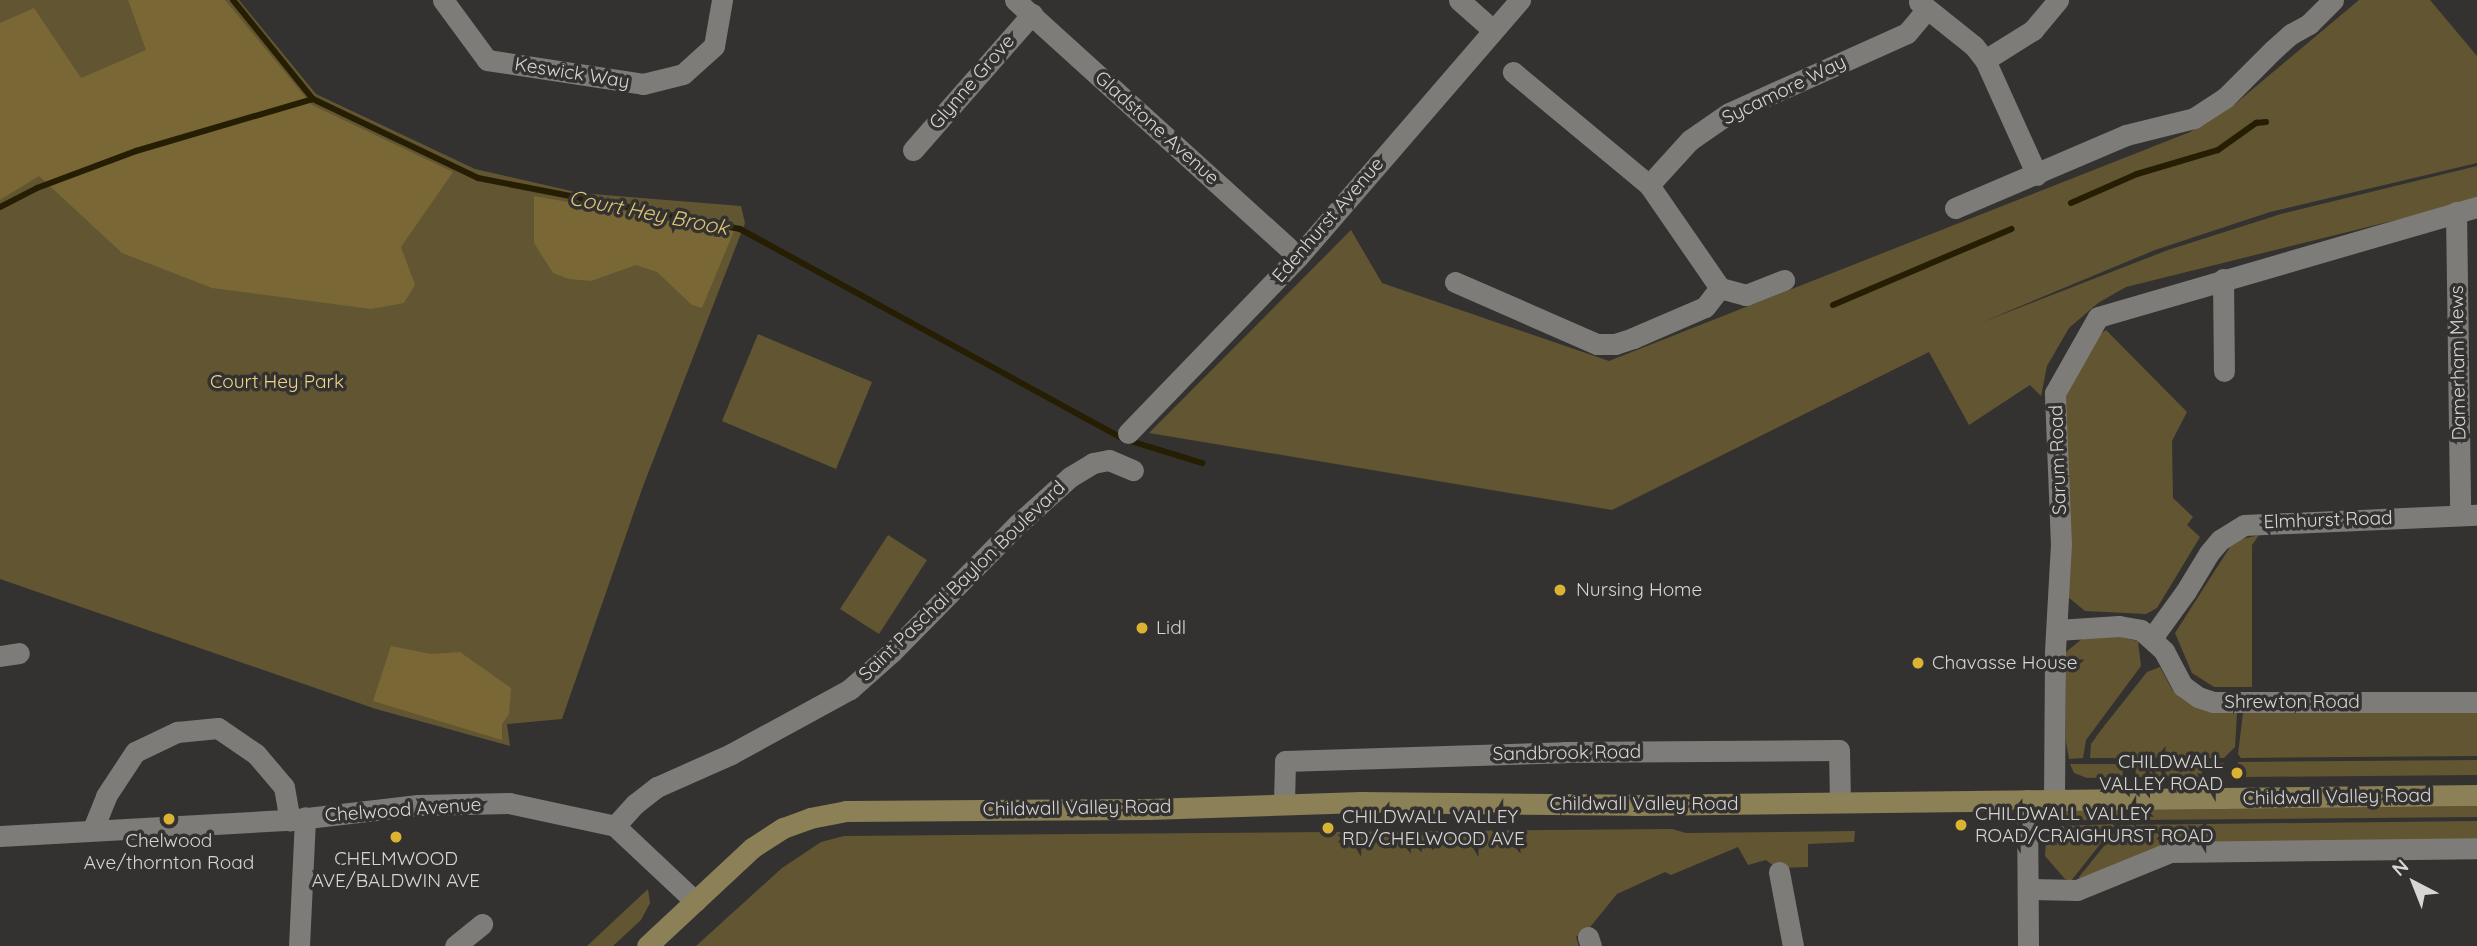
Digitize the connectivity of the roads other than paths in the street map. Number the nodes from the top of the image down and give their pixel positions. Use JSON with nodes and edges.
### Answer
{"nodes":[{"id":1,"x":443,"y":0,"type":"edge"},
{"id":2,"x":722,"y":0,"type":"edge"},
{"id":3,"x":1015,"y":0,"type":"edge"},
{"id":4,"x":1459,"y":0,"type":"edge"},
{"id":5,"x":1520,"y":0,"type":"edge"},
{"id":6,"x":2058,"y":0,"type":"edge"},
{"id":7,"x":2333,"y":0,"type":"edge"},
{"id":8,"x":1922,"y":5,"type":"edge"},
{"id":9,"x":1032,"y":14,"type":"junction"},
{"id":10,"x":1493,"y":30,"type":"junction"},
{"id":11,"x":1985,"y":60,"type":"junction"},
{"id":12,"x":1513,"y":72,"type":"dead end"},
{"id":13,"x":913,"y":150,"type":"dead end"},
{"id":14,"x":2037,"y":175,"type":"junction"},
{"id":15,"x":1650,"y":185,"type":"junction"},
{"id":16,"x":2477,"y":207,"type":"edge"},
{"id":17,"x":1955,"y":208,"type":"dead end"},
{"id":18,"x":2456,"y":212,"type":"junction"},
{"id":19,"x":1298,"y":257,"type":"junction"},
{"id":20,"x":2223,"y":279,"type":"junction"},
{"id":21,"x":1784,"y":280,"type":"dead end"},
{"id":22,"x":1455,"y":282,"type":"dead end"},
{"id":23,"x":1720,"y":288,"type":"junction"},
{"id":24,"x":2224,"y":371,"type":"dead end"},
{"id":25,"x":1128,"y":433,"type":"dead end"},
{"id":26,"x":1133,"y":470,"type":"dead end"},
{"id":27,"x":2469,"y":515,"type":"edge"},
{"id":28,"x":2057,"y":630,"type":"junction"},
{"id":29,"x":2152,"y":638,"type":"junction"},
{"id":30,"x":2477,"y":702,"type":"edge"},
{"id":31,"x":2477,"y":795,"type":"edge"},
{"id":32,"x":2027,"y":800,"type":"junction"},
{"id":33,"x":2054,"y":800,"type":"junction"},
{"id":34,"x":1840,"y":802,"type":"junction"},
{"id":35,"x":1284,"y":803,"type":"junction"},
{"id":36,"x":297,"y":819,"type":"junction"},
{"id":37,"x":615,"y":826,"type":"junction"},
{"id":38,"x":93,"y":829,"type":"junction"},
{"id":39,"x":0,"y":836,"type":"edge"},
{"id":40,"x":2477,"y":848,"type":"edge"},
{"id":41,"x":1779,"y":872,"type":"dead end"},
{"id":42,"x":2028,"y":889,"type":"junction"},
{"id":43,"x":695,"y":901,"type":"junction"},
{"id":44,"x":482,"y":924,"type":"dead end"},
{"id":45,"x":299,"y":946,"type":"edge"},
{"id":46,"x":456,"y":946,"type":"edge"},
{"id":47,"x":647,"y":946,"type":"edge"},
{"id":48,"x":1793,"y":946,"type":"edge"},
{"id":49,"x":2028,"y":946,"type":"edge"}],
"edges":[{"from":1,"to":2,"type":"street","name":"Keswick Way"},
{"from":3,"to":9,"type":"street","name":"Gladstone Avenue"},
{"from":4,"to":10,"type":"street"},
{"from":5,"to":10,"type":"street","name":"Edenhurst Avenue"},
{"from":6,"to":11,"type":"street"},
{"from":7,"to":14,"type":"street"},
{"from":8,"to":11,"type":"street"},
{"from":8,"to":15,"type":"street","name":"Sycamore Way"},
{"from":9,"to":13,"type":"street","name":"Glynne Grove"},
{"from":9,"to":19,"type":"street","name":"Gladstone Avenue"},
{"from":10,"to":19,"type":"street","name":"Edenhurst Avenue"},
{"from":11,"to":14,"type":"street"},
{"from":12,"to":15,"type":"street"},
{"from":14,"to":17,"type":"street"},
{"from":15,"to":23,"type":"street"},
{"from":16,"to":18,"type":"street","name":"Sarum Road"},
{"from":18,"to":20,"type":"street","name":"Sarum Road"},
{"from":18,"to":27,"type":"street","name":"Damerham Mews"},
{"from":19,"to":25,"type":"street","name":"Edenhurst Avenue"},
{"from":20,"to":24,"type":"street"},
{"from":20,"to":28,"type":"street","name":"Sarum Road"},
{"from":21,"to":23,"type":"street"},
{"from":22,"to":23,"type":"street"},
{"from":26,"to":37,"type":"street","name":"Saint Paschal Baylon Boulevard"},
{"from":27,"to":29,"type":"street","name":"Elmhurst Road"},
{"from":28,"to":29,"type":"street"},
{"from":28,"to":33,"type":"street","name":"Sarum Road"},
{"from":29,"to":30,"type":"street","name":"Shrewton Road"},
{"from":31,"to":33,"type":"main road","name":"Childwall Valley Road"},
{"from":32,"to":33,"type":"main road","name":"Childwall Valley Road"},
{"from":32,"to":34,"type":"main road","name":"Childwall Valley Road"},
{"from":32,"to":42,"type":"street"},
{"from":34,"to":35,"type":"main road","name":"Childwall Valley Road"},
{"from":34,"to":35,"type":"street","name":"Sandbrook Road"},
{"from":35,"to":43,"type":"main road","name":"Childwall Valley Road"},
{"from":36,"to":37,"type":"street","name":"Chelwood Avenue"},
{"from":36,"to":38,"type":"street","name":"Chelwood Avenue"},
{"from":36,"to":38,"type":"street"},
{"from":36,"to":45,"type":"street"},
{"from":37,"to":43,"type":"street"},
{"from":38,"to":39,"type":"street","name":"Chelwood Avenue"},
{"from":40,"to":42,"type":"street"},
{"from":41,"to":48,"type":"street"},
{"from":42,"to":49,"type":"street"},
{"from":43,"to":47,"type":"main road","name":"Childwall Valley Road"},
{"from":44,"to":46,"type":"street"}]}
